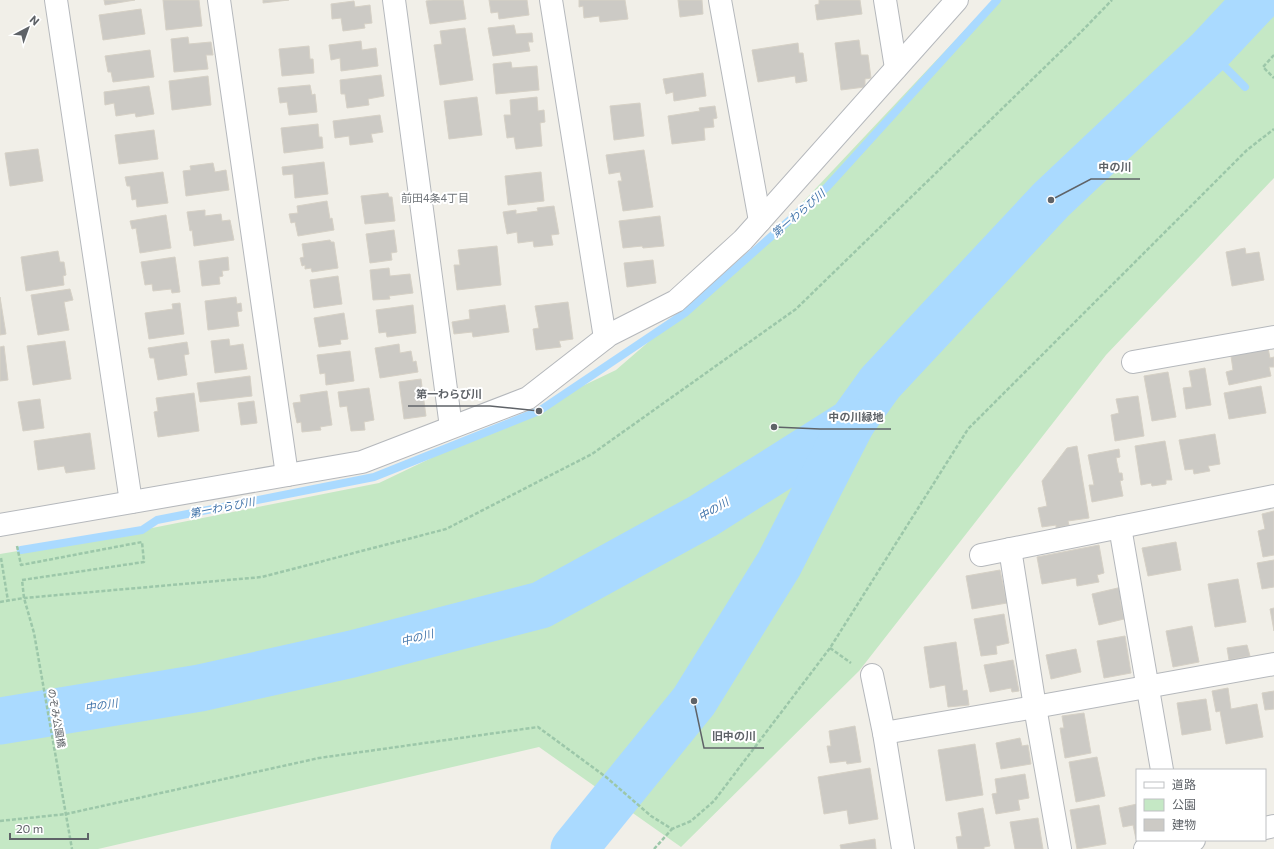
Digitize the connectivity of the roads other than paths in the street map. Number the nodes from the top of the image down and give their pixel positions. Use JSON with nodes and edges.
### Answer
{"nodes":[{"id":1,"x":56,"y":0,"type":"edge"},
{"id":2,"x":219,"y":0,"type":"edge"},
{"id":3,"x":394,"y":0,"type":"edge"},
{"id":4,"x":551,"y":0,"type":"edge"},
{"id":5,"x":720,"y":0,"type":"edge"},
{"id":6,"x":885,"y":0,"type":"edge"},
{"id":7,"x":957,"y":0,"type":"edge"},
{"id":8,"x":896,"y":68,"type":"junction"},
{"id":9,"x":760,"y":221,"type":"junction"},
{"id":10,"x":1274,"y":337,"type":"edge"},
{"id":11,"x":605,"y":338,"type":"junction"},
{"id":12,"x":1133,"y":362,"type":"dead end"},
{"id":13,"x":451,"y":427,"type":"junction"},
{"id":14,"x":287,"y":475,"type":"junction"},
{"id":15,"x":1274,"y":496,"type":"edge"},
{"id":16,"x":131,"y":502,"type":"junction"},
{"id":17,"x":0,"y":525,"type":"edge"},
{"id":18,"x":1120,"y":527,"type":"junction"},
{"id":19,"x":1010,"y":549,"type":"junction"},
{"id":20,"x":981,"y":555,"type":"dead end"},
{"id":21,"x":1274,"y":664,"type":"edge"},
{"id":22,"x":864,"y":671,"type":"road end"},
{"id":23,"x":1148,"y":686,"type":"junction"},
{"id":24,"x":1035,"y":707,"type":"junction"},
{"id":25,"x":884,"y":733,"type":"junction"},
{"id":26,"x":1162,"y":769,"type":"edge"},
{"id":27,"x":1179,"y":843,"type":"edge"},
{"id":28,"x":902,"y":849,"type":"edge"},
{"id":29,"x":1060,"y":849,"type":"edge"},
{"id":30,"x":1145,"y":849,"type":"edge"}],
"edges":[{"from":1,"to":16,"type":"street"},
{"from":2,"to":14,"type":"street"},
{"from":3,"to":13,"type":"street"},
{"from":4,"to":11,"type":"street"},
{"from":5,"to":9,"type":"street"},
{"from":6,"to":8,"type":"street"},
{"from":7,"to":8,"type":"street"},
{"from":8,"to":9,"type":"street"},
{"from":9,"to":11,"type":"street"},
{"from":10,"to":12,"type":"street"},
{"from":11,"to":13,"type":"street"},
{"from":13,"to":14,"type":"street"},
{"from":14,"to":16,"type":"street"},
{"from":15,"to":18,"type":"street"},
{"from":16,"to":17,"type":"street"},
{"from":18,"to":19,"type":"street"},
{"from":18,"to":23,"type":"street"},
{"from":19,"to":20,"type":"street"},
{"from":19,"to":24,"type":"street"},
{"from":21,"to":23,"type":"street"},
{"from":22,"to":25,"type":"street"},
{"from":23,"to":24,"type":"street"},
{"from":23,"to":26,"type":"street"},
{"from":24,"to":25,"type":"street"},
{"from":24,"to":29,"type":"street"},
{"from":25,"to":28,"type":"street"},
{"from":27,"to":30,"type":"street"}]}
